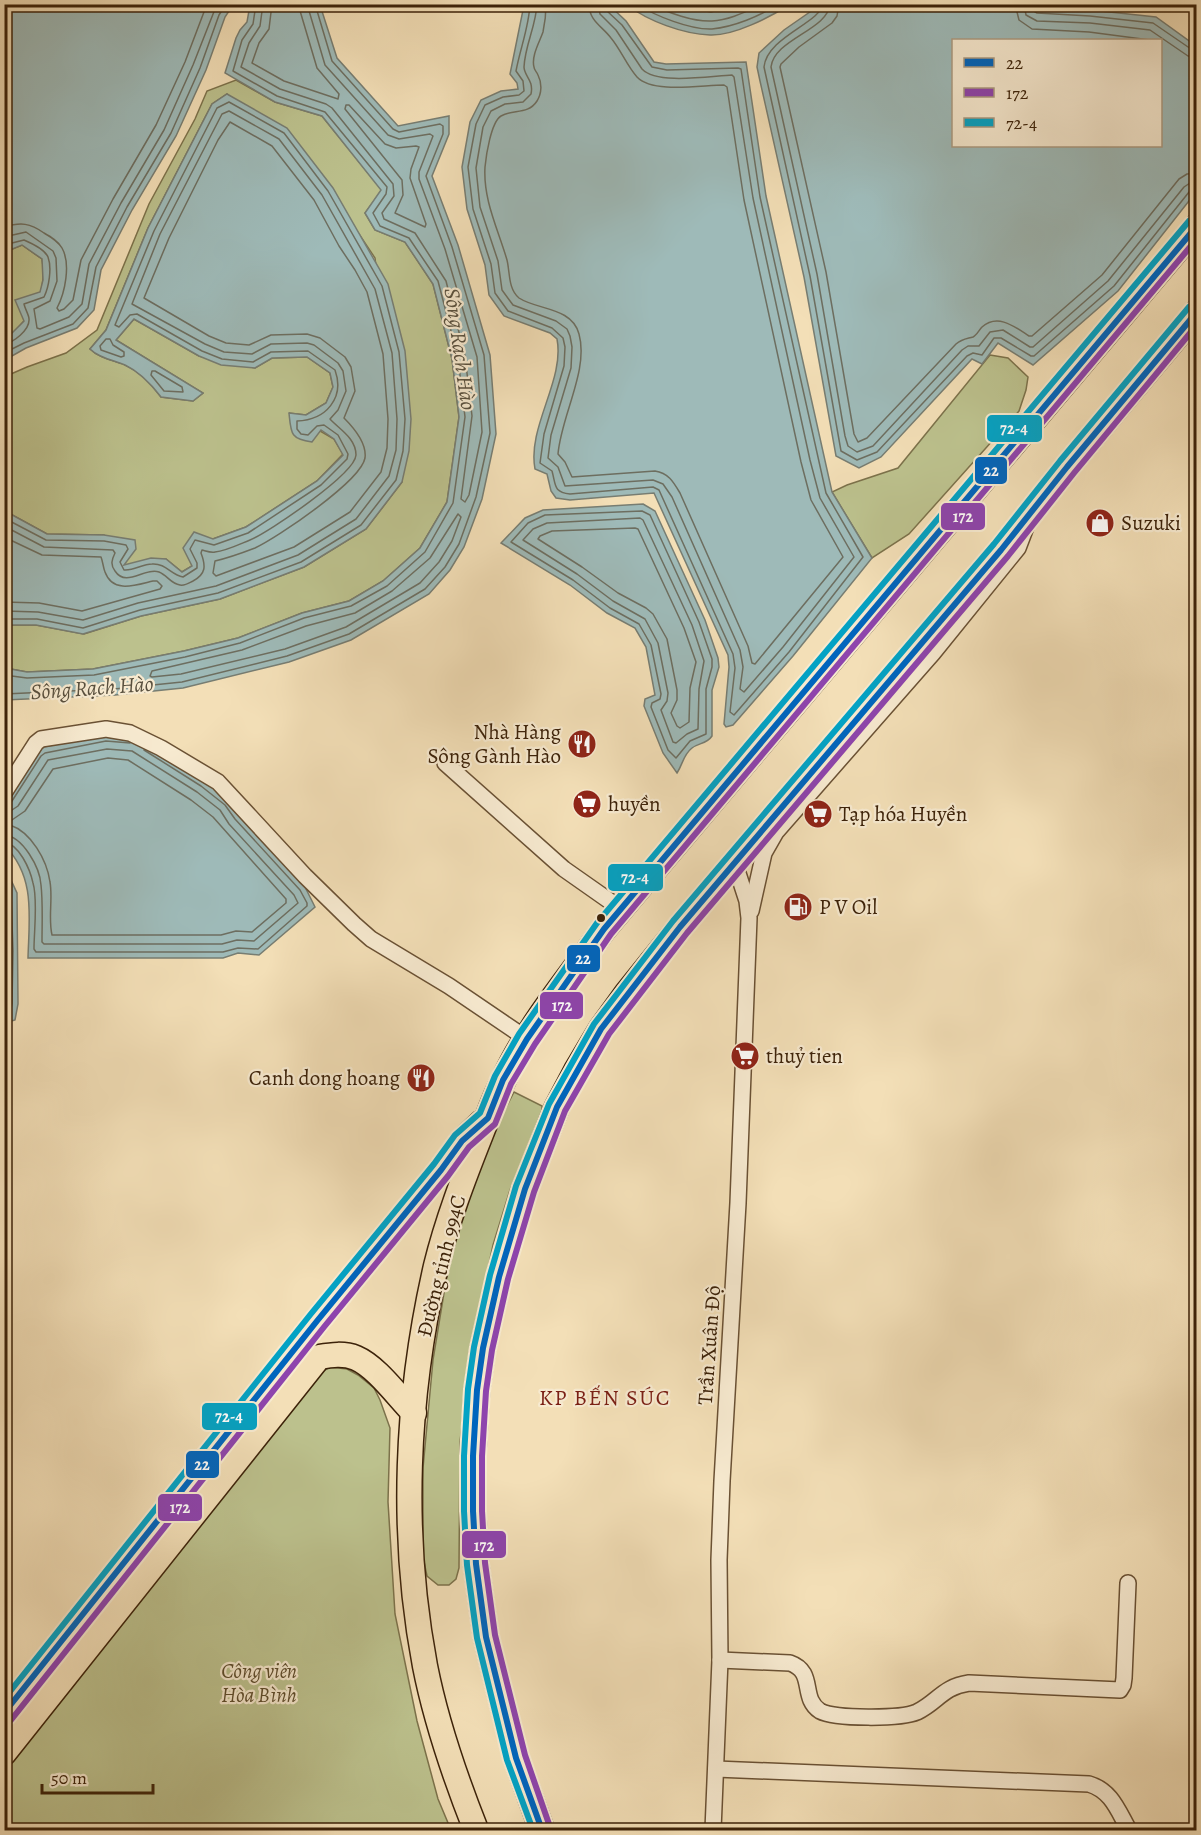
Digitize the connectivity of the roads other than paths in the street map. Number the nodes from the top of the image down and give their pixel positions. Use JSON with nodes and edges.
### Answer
{"nodes":[{"id":1,"x":1197,"y":227,"type":"edge"},
{"id":2,"x":1197,"y":313,"type":"edge"},
{"id":3,"x":1030,"y":513,"type":"junction"},
{"id":4,"x":445,"y":763,"type":"dead end"},
{"id":5,"x":4,"y":793,"type":"edge"},
{"id":6,"x":735,"y":864,"type":"junction"},
{"id":7,"x":621,"y":909,"type":"junction"},
{"id":8,"x":749,"y":918,"type":"junction"},
{"id":9,"x":527,"y":1039,"type":"junction"},
{"id":10,"x":488,"y":1118,"type":"junction"},
{"id":11,"x":300,"y":1343,"type":"junction"},
{"id":12,"x":319,"y":1357,"type":"junction"},
{"id":13,"x":414,"y":1413,"type":"junction"},
{"id":14,"x":1128,"y":1583,"type":"dead end"},
{"id":15,"x":720,"y":1660,"type":"junction"},
{"id":16,"x":4,"y":1714,"type":"edge"},
{"id":17,"x":4,"y":1753,"type":"edge"},
{"id":18,"x":716,"y":1769,"type":"junction"},
{"id":19,"x":1135,"y":1829,"type":"edge"},
{"id":20,"x":476,"y":1830,"type":"edge"},
{"id":21,"x":542,"y":1830,"type":"edge"},
{"id":22,"x":713,"y":1830,"type":"edge"}],
"edges":[{"from":1,"to":7,"type":"main road","name":"Đường tỉnh 994C"},
{"from":2,"to":3,"type":"main road"},
{"from":3,"to":6,"type":"main road"},
{"from":3,"to":8,"type":"street"},
{"from":4,"to":7,"type":"street"},
{"from":5,"to":9,"type":"street"},
{"from":6,"to":8,"type":"street","name":"Trần Xuân Độ"},
{"from":6,"to":21,"type":"main road"},
{"from":7,"to":9,"type":"main road","name":"Đường tỉnh 994C"},
{"from":8,"to":15,"type":"street","name":"Trần Xuân Độ"},
{"from":9,"to":10,"type":"main road","name":"Đường tỉnh 994C"},
{"from":10,"to":11,"type":"main road"},
{"from":10,"to":13,"type":"main road","name":"Đường tỉnh 994C"},
{"from":11,"to":12,"type":"main road"},
{"from":11,"to":16,"type":"main road"},
{"from":12,"to":13,"type":"main road"},
{"from":12,"to":17,"type":"main road"},
{"from":13,"to":20,"type":"main road","name":"Đường tỉnh 994C"},
{"from":14,"to":15,"type":"street"},
{"from":15,"to":18,"type":"street","name":"Trần Xuân Độ"},
{"from":18,"to":19,"type":"street"},
{"from":18,"to":22,"type":"street","name":"Trần Xuân Độ"}]}
